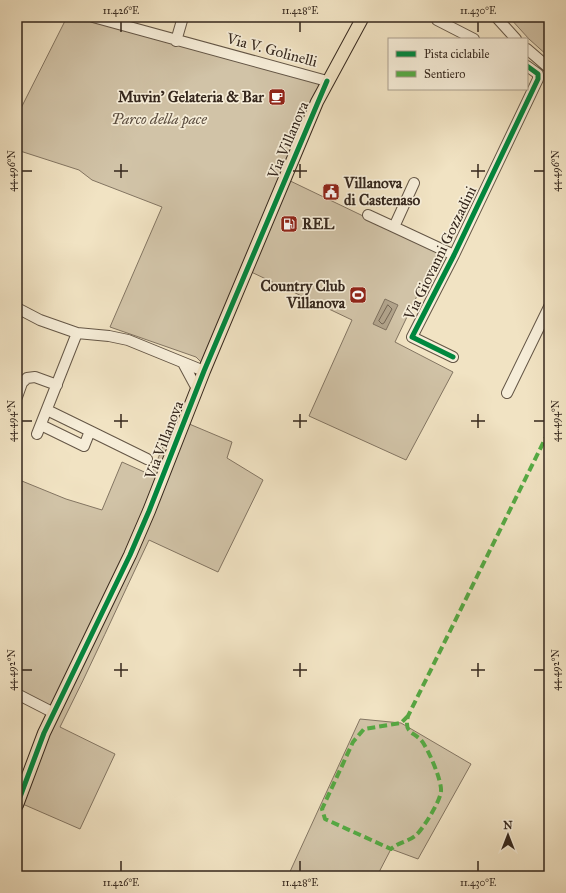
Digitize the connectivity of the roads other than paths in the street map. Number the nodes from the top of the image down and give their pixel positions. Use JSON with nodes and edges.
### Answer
{"nodes":[{"id":1,"x":93,"y":17,"type":"edge"},
{"id":2,"x":183,"y":17,"type":"edge"},
{"id":3,"x":363,"y":17,"type":"edge"},
{"id":4,"x":496,"y":17,"type":"edge"},
{"id":5,"x":437,"y":20,"type":"dead end"},
{"id":6,"x":472,"y":38,"type":"edge"},
{"id":7,"x":515,"y":38,"type":"edge"},
{"id":8,"x":176,"y":41,"type":"junction"},
{"id":9,"x":528,"y":50,"type":"edge"},
{"id":10,"x":528,"y":67,"type":"edge"},
{"id":11,"x":549,"y":68,"type":"edge"},
{"id":12,"x":327,"y":81,"type":"junction"},
{"id":13,"x":414,"y":183,"type":"dead end"},
{"id":14,"x":368,"y":215,"type":"dead end"},
{"id":15,"x":394,"y":227,"type":"junction"},
{"id":16,"x":454,"y":255,"type":"junction"},
{"id":17,"x":549,"y":307,"type":"edge"},
{"id":18,"x":17,"y":308,"type":"edge"},
{"id":19,"x":77,"y":333,"type":"junction"},
{"id":20,"x":453,"y":357,"type":"dead end"},
{"id":21,"x":183,"y":363,"type":"junction"},
{"id":22,"x":204,"y":371,"type":"junction"},
{"id":23,"x":57,"y":385,"type":"junction"},
{"id":24,"x":197,"y":389,"type":"junction"},
{"id":25,"x":507,"y":393,"type":"dead end"},
{"id":26,"x":17,"y":398,"type":"edge"},
{"id":27,"x":47,"y":410,"type":"junction"},
{"id":28,"x":90,"y":431,"type":"junction"},
{"id":29,"x":148,"y":458,"type":"dead end"},
{"id":30,"x":17,"y":694,"type":"edge"},
{"id":31,"x":54,"y":713,"type":"junction"},
{"id":32,"x":17,"y":804,"type":"edge"}],
"edges":[{"from":1,"to":8,"type":"street","name":"Via V. Golinelli"},
{"from":2,"to":8,"type":"street"},
{"from":3,"to":12,"type":"main road","name":"Via Villanova"},
{"from":4,"to":7,"type":"street"},
{"from":5,"to":6,"type":"street"},
{"from":8,"to":12,"type":"street","name":"Via V. Golinelli"},
{"from":9,"to":11,"type":"street"},
{"from":10,"to":16,"type":"street","name":"Via Giovanni Gozzadini"},
{"from":12,"to":22,"type":"main road","name":"Via Villanova"},
{"from":13,"to":15,"type":"street"},
{"from":14,"to":15,"type":"street","name":"Via Giovanni Gozzadini"},
{"from":15,"to":16,"type":"street","name":"Via Giovanni Gozzadini"},
{"from":16,"to":20,"type":"street","name":"Via Giovanni Gozzadini"},
{"from":17,"to":25,"type":"street"},
{"from":18,"to":19,"type":"street"},
{"from":19,"to":21,"type":"street"},
{"from":19,"to":23,"type":"street"},
{"from":21,"to":22,"type":"street"},
{"from":21,"to":24,"type":"street"},
{"from":22,"to":24,"type":"main road","name":"Via Villanova"},
{"from":23,"to":26,"type":"street"},
{"from":23,"to":27,"type":"street"},
{"from":24,"to":31,"type":"main road","name":"Via Villanova"},
{"from":27,"to":28,"type":"street"},
{"from":27,"to":28,"type":"street"},
{"from":28,"to":29,"type":"street"},
{"from":30,"to":31,"type":"street"},
{"from":31,"to":32,"type":"main road","name":"Via Villanova"}]}
